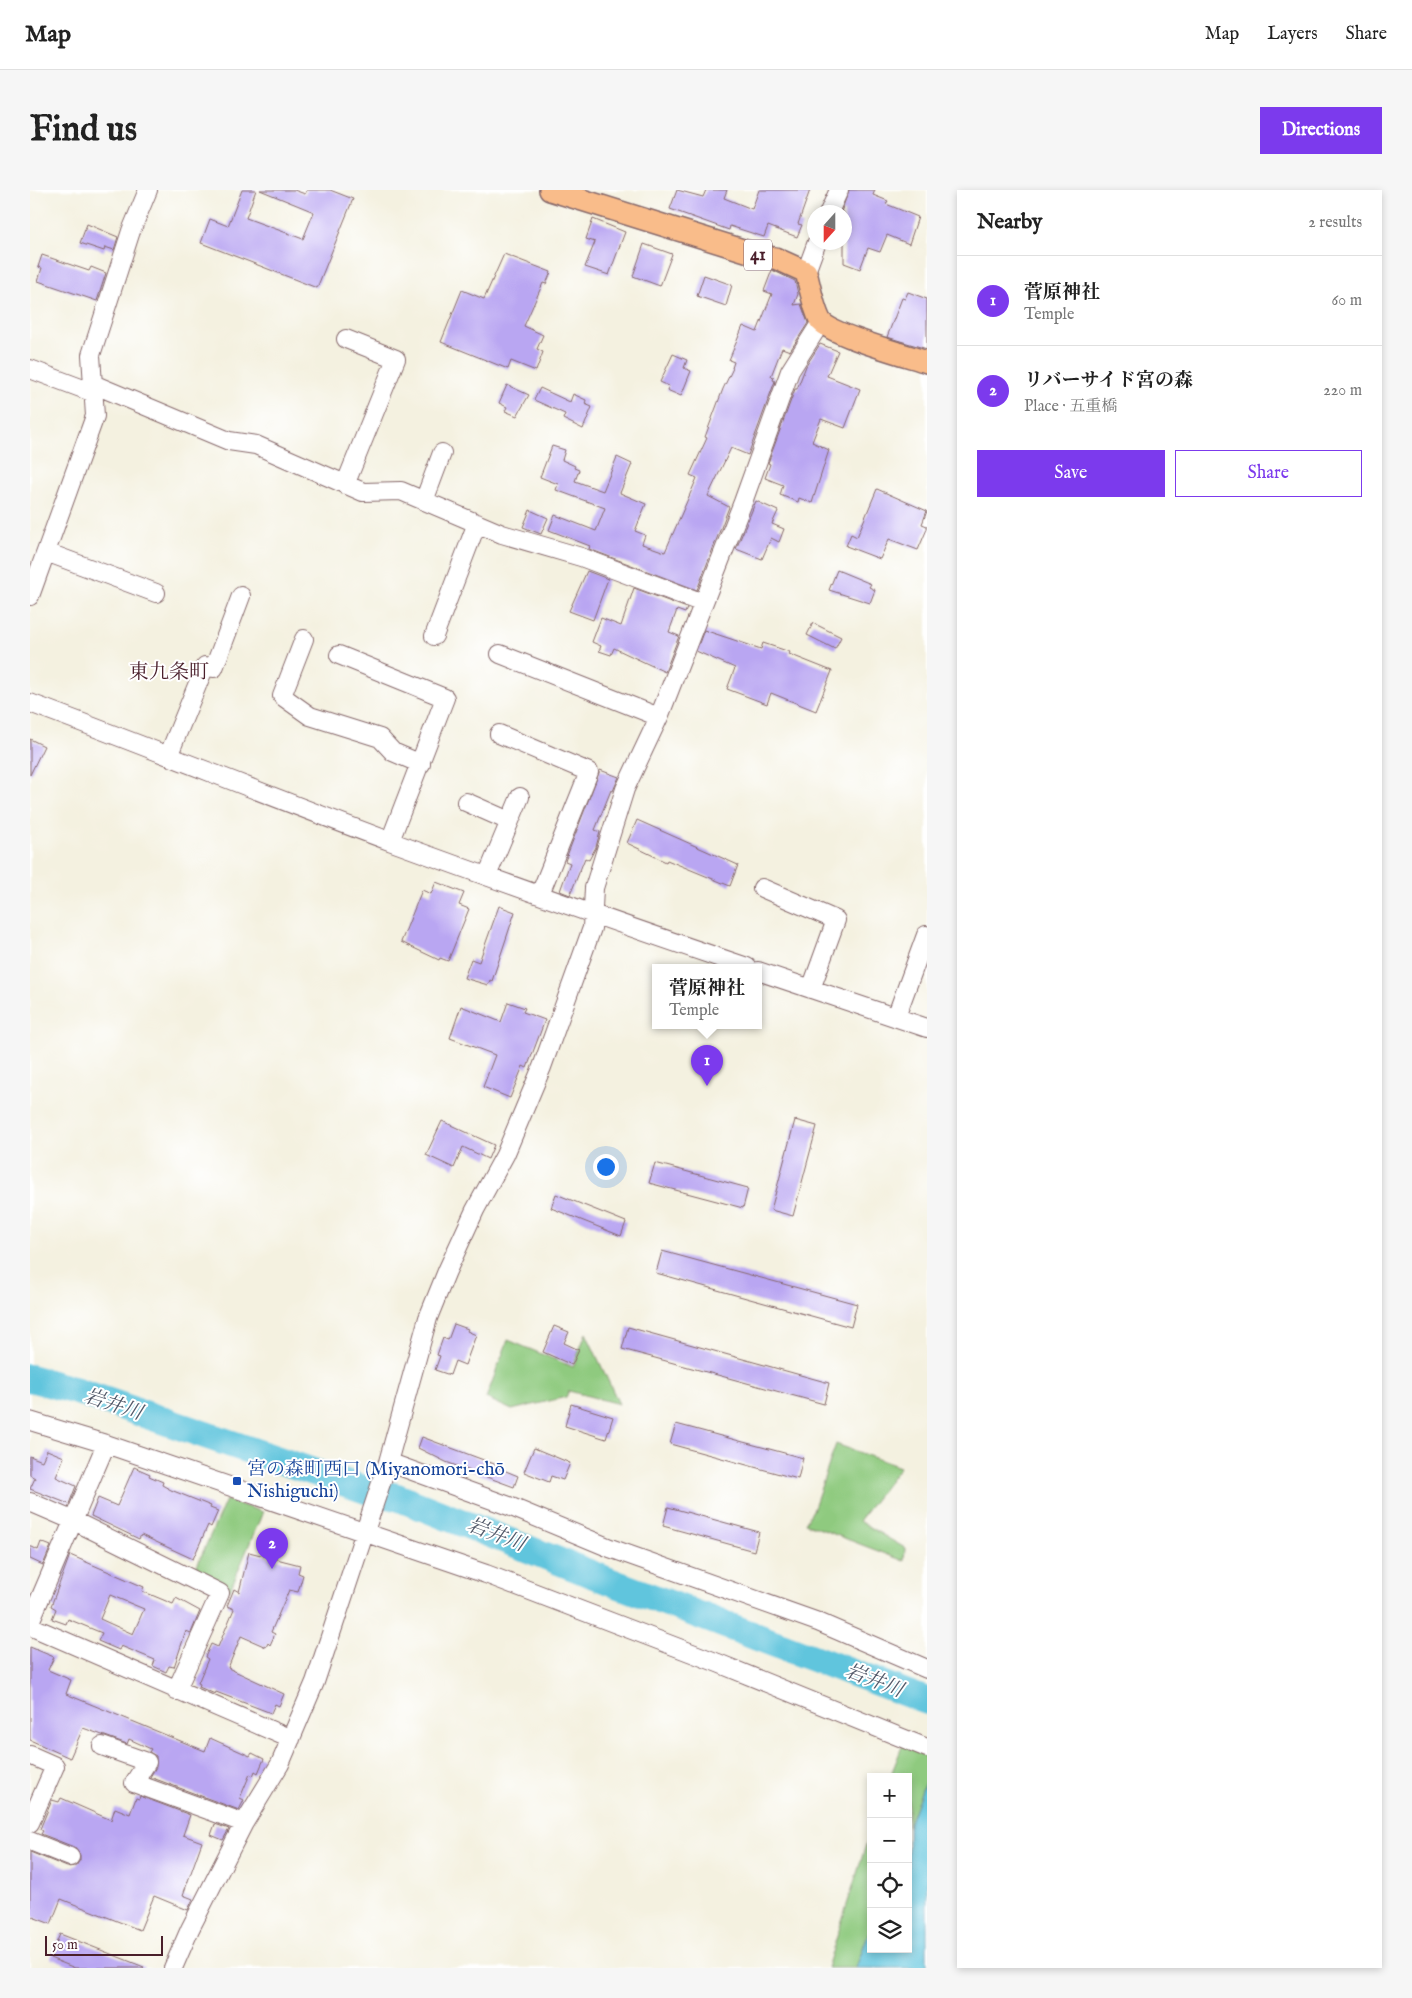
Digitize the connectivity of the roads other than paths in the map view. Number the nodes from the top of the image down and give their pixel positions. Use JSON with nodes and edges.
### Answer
{"nodes":[{"id":1,"x":148,"y":190,"type":"edge"},
{"id":2,"x":550,"y":190,"type":"edge"},
{"id":3,"x":839,"y":190,"type":"edge"},
{"id":4,"x":832,"y":205,"type":"edge"},
{"id":5,"x":814,"y":250,"type":"edge"},
{"id":6,"x":806,"y":272,"type":"junction"},
{"id":7,"x":821,"y":322,"type":"junction"},
{"id":8,"x":346,"y":339,"type":"dead end"},
{"id":9,"x":927,"y":362,"type":"edge"},
{"id":10,"x":30,"y":369,"type":"edge"},
{"id":11,"x":94,"y":388,"type":"junction"},
{"id":12,"x":442,"y":453,"type":"dead end"},
{"id":13,"x":345,"y":485,"type":"junction"},
{"id":14,"x":424,"y":500,"type":"junction"},
{"id":15,"x":477,"y":523,"type":"junction"},
{"id":16,"x":46,"y":552,"type":"junction"},
{"id":17,"x":156,"y":593,"type":"dead end"},
{"id":18,"x":30,"y":596,"type":"edge"},
{"id":19,"x":241,"y":596,"type":"dead end"},
{"id":20,"x":703,"y":603,"type":"junction"},
{"id":21,"x":434,"y":636,"type":"dead end"},
{"id":22,"x":304,"y":639,"type":"dead end"},
{"id":23,"x":500,"y":654,"type":"dead end"},
{"id":24,"x":339,"y":655,"type":"dead end"},
{"id":25,"x":30,"y":703,"type":"edge"},
{"id":26,"x":659,"y":717,"type":"junction"},
{"id":27,"x":499,"y":734,"type":"dead end"},
{"id":28,"x":169,"y":754,"type":"junction"},
{"id":29,"x":421,"y":764,"type":"junction"},
{"id":30,"x":520,"y":797,"type":"dead end"},
{"id":31,"x":466,"y":802,"type":"dead end"},
{"id":32,"x":509,"y":821,"type":"junction"},
{"id":33,"x":390,"y":841,"type":"junction"},
{"id":34,"x":488,"y":876,"type":"junction"},
{"id":35,"x":762,"y":888,"type":"dead end"},
{"id":36,"x":540,"y":894,"type":"junction"},
{"id":37,"x":592,"y":916,"type":"junction"},
{"id":38,"x":926,"y":935,"type":"edge"},
{"id":39,"x":737,"y":964,"type":"edge"},
{"id":40,"x":762,"y":972,"type":"edge"},
{"id":41,"x":811,"y":989,"type":"junction"},
{"id":42,"x":896,"y":1017,"type":"junction"},
{"id":43,"x":927,"y":1028,"type":"edge"},
{"id":44,"x":30,"y":1421,"type":"edge"},
{"id":45,"x":106,"y":1444,"type":"junction"},
{"id":46,"x":387,"y":1466,"type":"junction"},
{"id":47,"x":30,"y":1502,"type":"edge"},
{"id":48,"x":74,"y":1521,"type":"junction"},
{"id":49,"x":367,"y":1527,"type":"junction"},
{"id":50,"x":30,"y":1622,"type":"edge"},
{"id":51,"x":30,"y":1626,"type":"edge"},
{"id":52,"x":927,"y":1669,"type":"edge"},
{"id":53,"x":176,"y":1691,"type":"junction"},
{"id":54,"x":291,"y":1739,"type":"junction"},
{"id":55,"x":102,"y":1746,"type":"dead end"},
{"id":56,"x":927,"y":1748,"type":"edge"},
{"id":57,"x":30,"y":1755,"type":"edge"},
{"id":58,"x":30,"y":1823,"type":"edge"},
{"id":59,"x":244,"y":1823,"type":"junction"},
{"id":60,"x":30,"y":1842,"type":"edge"},
{"id":61,"x":70,"y":1857,"type":"dead end"},
{"id":62,"x":173,"y":1968,"type":"edge"}],
"edges":[{"from":1,"to":11,"type":"street"},
{"from":2,"to":6,"type":"main road","number":"41"},
{"from":3,"to":4,"type":"street"},
{"from":5,"to":6,"type":"street"},
{"from":6,"to":7,"type":"main road"},
{"from":7,"to":9,"type":"main road"},
{"from":7,"to":20,"type":"street"},
{"from":8,"to":13,"type":"street"},
{"from":10,"to":11,"type":"street"},
{"from":11,"to":13,"type":"street"},
{"from":11,"to":16,"type":"street"},
{"from":12,"to":14,"type":"street"},
{"from":13,"to":14,"type":"street"},
{"from":14,"to":15,"type":"street"},
{"from":15,"to":20,"type":"street"},
{"from":15,"to":21,"type":"street"},
{"from":16,"to":17,"type":"street"},
{"from":16,"to":18,"type":"street"},
{"from":19,"to":28,"type":"street"},
{"from":20,"to":26,"type":"street"},
{"from":22,"to":29,"type":"street"},
{"from":23,"to":26,"type":"street"},
{"from":24,"to":29,"type":"street"},
{"from":25,"to":28,"type":"street"},
{"from":26,"to":37,"type":"street"},
{"from":27,"to":36,"type":"street"},
{"from":28,"to":33,"type":"street"},
{"from":29,"to":33,"type":"street"},
{"from":30,"to":32,"type":"street"},
{"from":31,"to":32,"type":"street"},
{"from":32,"to":34,"type":"street"},
{"from":33,"to":34,"type":"street"},
{"from":34,"to":36,"type":"street"},
{"from":35,"to":41,"type":"street"},
{"from":36,"to":37,"type":"street"},
{"from":37,"to":39,"type":"street"},
{"from":37,"to":46,"type":"street"},
{"from":38,"to":42,"type":"street"},
{"from":40,"to":41,"type":"street"},
{"from":41,"to":42,"type":"street"},
{"from":42,"to":43,"type":"street"},
{"from":44,"to":45,"type":"street"},
{"from":45,"to":48,"type":"street"},
{"from":45,"to":49,"type":"street"},
{"from":46,"to":49,"type":"street"},
{"from":46,"to":52,"type":"street"},
{"from":47,"to":48,"type":"street"},
{"from":48,"to":50,"type":"street"},
{"from":48,"to":53,"type":"street"},
{"from":49,"to":54,"type":"street"},
{"from":49,"to":56,"type":"street"},
{"from":51,"to":53,"type":"street"},
{"from":53,"to":54,"type":"street"},
{"from":54,"to":59,"type":"street"},
{"from":55,"to":59,"type":"street"},
{"from":57,"to":58,"type":"street"},
{"from":59,"to":62,"type":"street"},
{"from":60,"to":61,"type":"street"}]}
